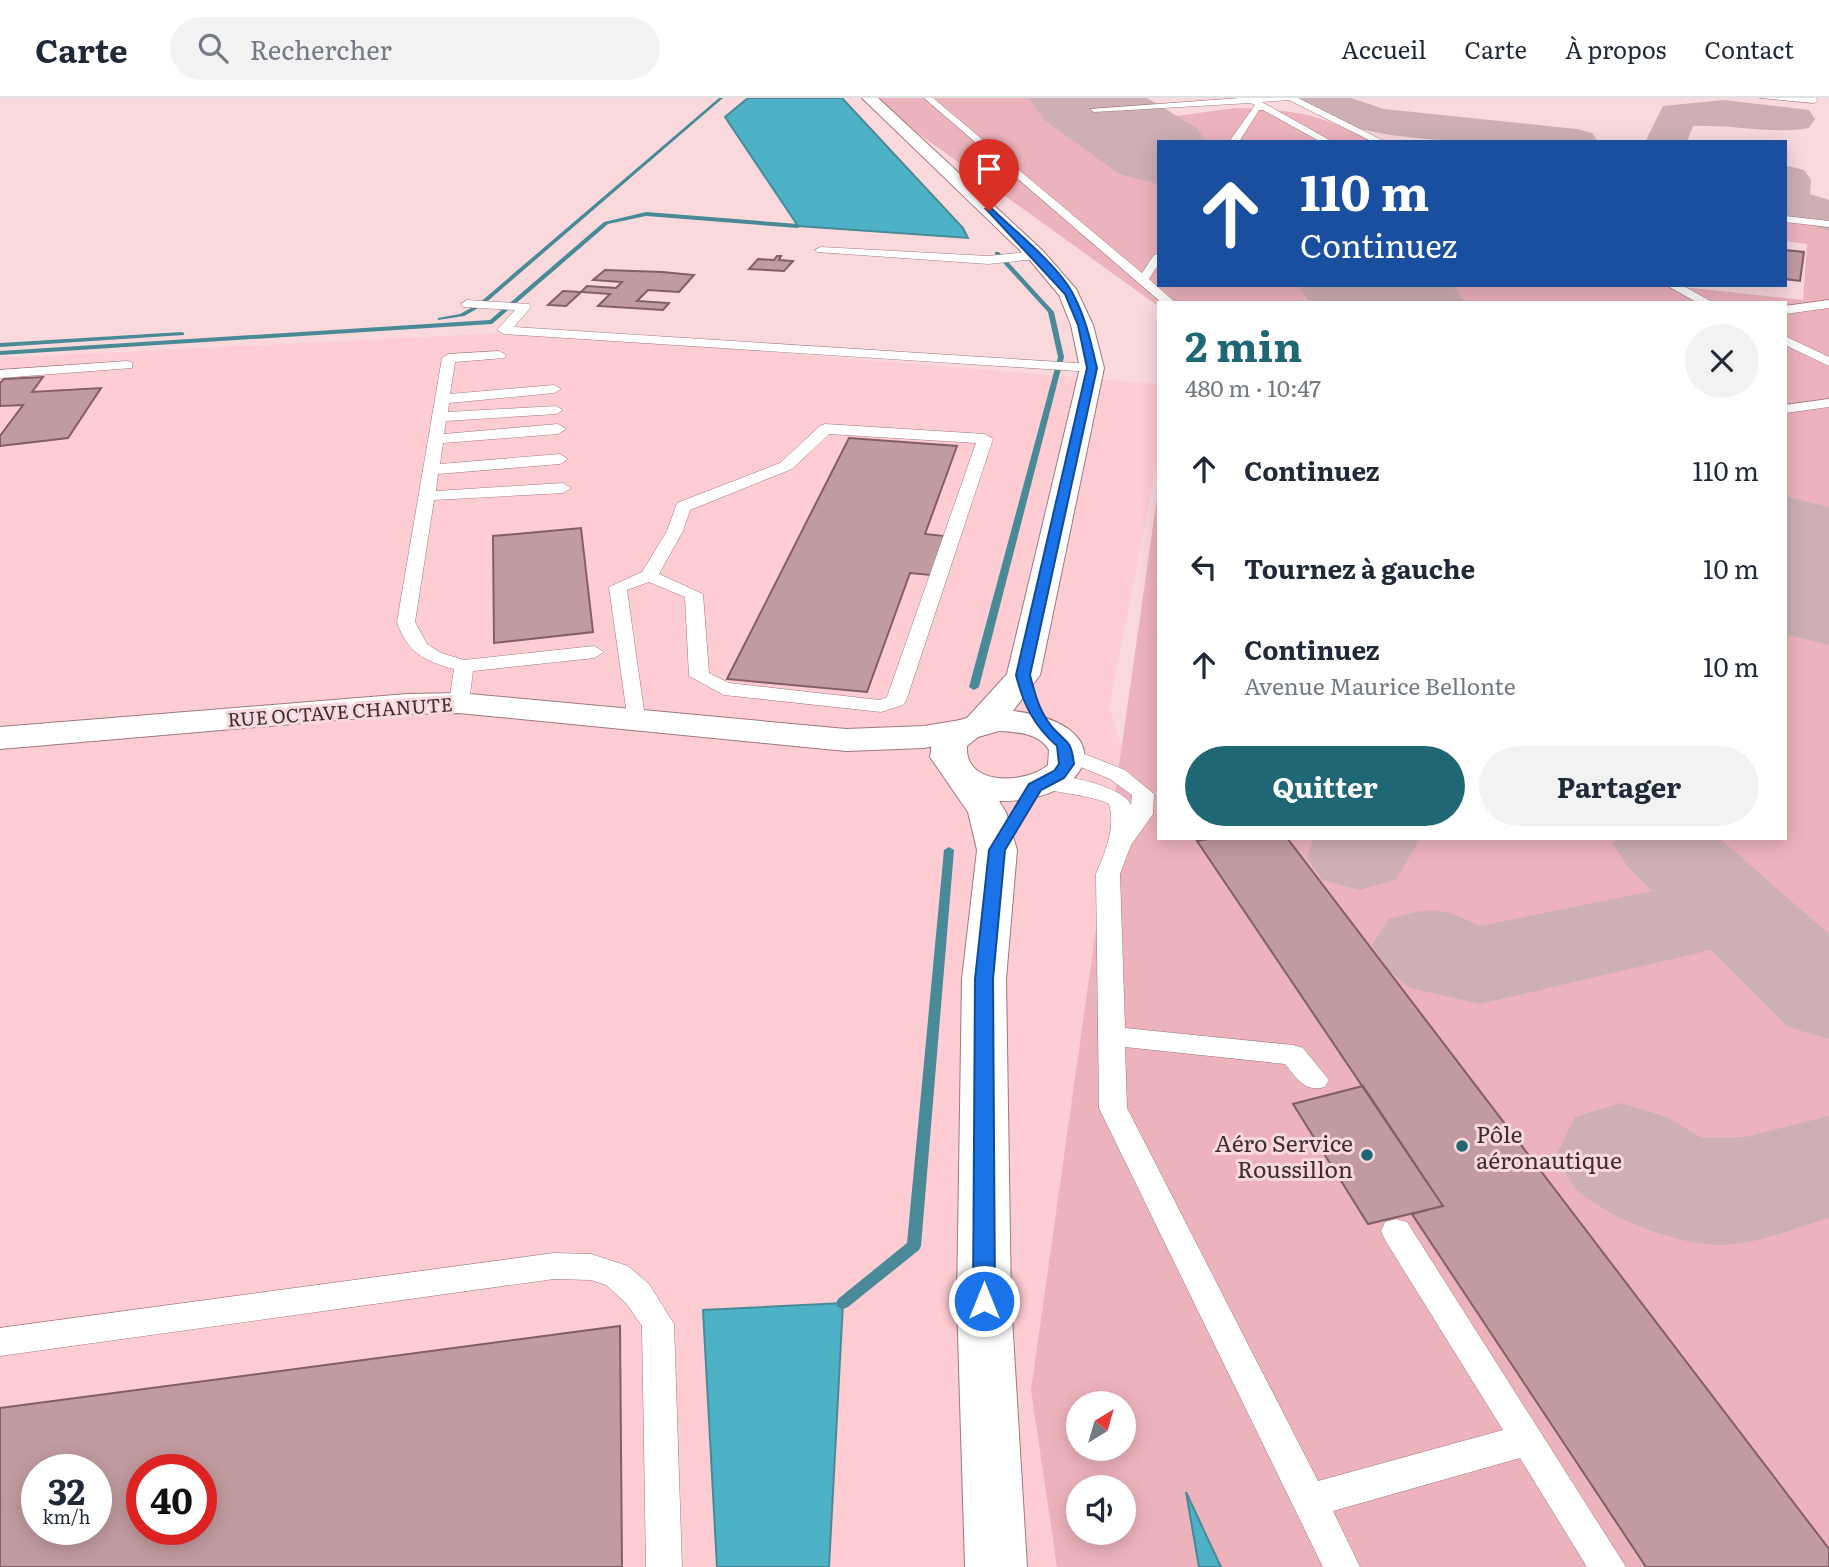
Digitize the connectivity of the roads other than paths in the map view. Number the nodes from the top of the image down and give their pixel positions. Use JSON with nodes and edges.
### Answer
{"nodes":[{"id":1,"x":869,"y":98,"type":"edge"},
{"id":2,"x":928,"y":98,"type":"edge"},
{"id":3,"x":1289,"y":98,"type":"edge"},
{"id":4,"x":1764,"y":98,"type":"edge"},
{"id":5,"x":1251,"y":99,"type":"edge"},
{"id":6,"x":1815,"y":100,"type":"edge"},
{"id":7,"x":1265,"y":107,"type":"junction"},
{"id":8,"x":1094,"y":109,"type":"dead end"},
{"id":9,"x":1235,"y":140,"type":"edge"},
{"id":10,"x":1324,"y":140,"type":"edge"},
{"id":11,"x":1377,"y":140,"type":"edge"},
{"id":12,"x":1787,"y":219,"type":"edge"},
{"id":13,"x":1829,"y":224,"type":"edge"},
{"id":14,"x":821,"y":250,"type":"dead end"},
{"id":15,"x":1026,"y":256,"type":"junction"},
{"id":16,"x":1157,"y":259,"type":"edge"},
{"id":17,"x":1143,"y":280,"type":"junction"},
{"id":18,"x":1676,"y":287,"type":"edge"},
{"id":19,"x":1168,"y":301,"type":"edge"},
{"id":20,"x":1704,"y":301,"type":"edge"},
{"id":21,"x":467,"y":304,"type":"dead end"},
{"id":22,"x":1829,"y":304,"type":"edge"},
{"id":23,"x":1787,"y":310,"type":"edge"},
{"id":24,"x":1787,"y":341,"type":"edge"},
{"id":25,"x":499,"y":355,"type":"dead end"},
{"id":26,"x":1829,"y":362,"type":"edge"},
{"id":27,"x":127,"y":365,"type":"dead end"},
{"id":28,"x":1083,"y":368,"type":"junction"},
{"id":29,"x":0,"y":374,"type":"edge"},
{"id":30,"x":554,"y":389,"type":"dead end"},
{"id":31,"x":440,"y":399,"type":"junction"},
{"id":32,"x":1829,"y":403,"type":"edge"},
{"id":33,"x":1787,"y":409,"type":"edge"},
{"id":34,"x":556,"y":410,"type":"dead end"},
{"id":35,"x":438,"y":417,"type":"junction"},
{"id":36,"x":558,"y":429,"type":"dead end"},
{"id":37,"x":435,"y":439,"type":"junction"},
{"id":38,"x":560,"y":459,"type":"dead end"},
{"id":39,"x":430,"y":470,"type":"junction"},
{"id":40,"x":563,"y":488,"type":"dead end"},
{"id":41,"x":425,"y":496,"type":"junction"},
{"id":42,"x":649,"y":576,"type":"junction"},
{"id":43,"x":594,"y":652,"type":"dead end"},
{"id":44,"x":464,"y":666,"type":"junction"},
{"id":45,"x":1023,"y":675,"type":"junction"},
{"id":46,"x":459,"y":703,"type":"junction"},
{"id":47,"x":635,"y":718,"type":"junction"},
{"id":48,"x":971,"y":727,"type":"junction"},
{"id":49,"x":0,"y":738,"type":"edge"},
{"id":50,"x":846,"y":740,"type":"junction"},
{"id":51,"x":1057,"y":741,"type":"junction"},
{"id":52,"x":960,"y":775,"type":"junction"},
{"id":53,"x":1040,"y":785,"type":"junction"},
{"id":54,"x":1120,"y":844,"type":"junction"},
{"id":55,"x":997,"y":850,"type":"junction"},
{"id":56,"x":1112,"y":1036,"type":"junction"},
{"id":57,"x":1315,"y":1080,"type":"dead end"},
{"id":58,"x":1396,"y":1231,"type":"dead end"},
{"id":59,"x":0,"y":1342,"type":"edge"},
{"id":60,"x":1526,"y":1440,"type":"junction"},
{"id":61,"x":1309,"y":1501,"type":"junction"},
{"id":62,"x":664,"y":1567,"type":"edge"},
{"id":63,"x":996,"y":1567,"type":"edge"},
{"id":64,"x":1342,"y":1567,"type":"edge"},
{"id":65,"x":1608,"y":1567,"type":"edge"}],
"edges":[{"from":1,"to":15,"type":"street"},
{"from":2,"to":17,"type":"lane"},
{"from":3,"to":5,"type":"lane"},
{"from":3,"to":11,"type":"lane"},
{"from":4,"to":6,"type":"lane"},
{"from":5,"to":7,"type":"lane"},
{"from":5,"to":8,"type":"lane"},
{"from":7,"to":9,"type":"lane"},
{"from":7,"to":10,"type":"lane"},
{"from":12,"to":13,"type":"lane"},
{"from":14,"to":15,"type":"lane"},
{"from":15,"to":28,"type":"street"},
{"from":16,"to":17,"type":"lane"},
{"from":17,"to":19,"type":"lane"},
{"from":18,"to":20,"type":"lane"},
{"from":21,"to":28,"type":"lane"},
{"from":22,"to":23,"type":"lane"},
{"from":24,"to":26,"type":"lane"},
{"from":25,"to":31,"type":"lane"},
{"from":27,"to":29,"type":"lane"},
{"from":28,"to":45,"type":"street"},
{"from":30,"to":31,"type":"lane"},
{"from":31,"to":35,"type":"lane"},
{"from":32,"to":33,"type":"lane"},
{"from":34,"to":35,"type":"lane"},
{"from":35,"to":37,"type":"lane"},
{"from":36,"to":37,"type":"lane"},
{"from":37,"to":39,"type":"lane"},
{"from":38,"to":39,"type":"lane"},
{"from":39,"to":41,"type":"lane"},
{"from":40,"to":41,"type":"lane"},
{"from":41,"to":44,"type":"lane"},
{"from":42,"to":42,"type":"lane"},
{"from":42,"to":47,"type":"lane"},
{"from":43,"to":44,"type":"lane"},
{"from":44,"to":46,"type":"lane"},
{"from":45,"to":48,"type":"street"},
{"from":45,"to":51,"type":"street"},
{"from":46,"to":47,"type":"street","name":"RUE OCTAVE CHANUTE"},
{"from":46,"to":49,"type":"street","name":"RUE OCTAVE CHANUTE"},
{"from":47,"to":50,"type":"street","name":"RUE OCTAVE CHANUTE"},
{"from":48,"to":50,"type":"street","name":"RUE OCTAVE CHANUTE"},
{"from":48,"to":51,"type":"street","name":"RUE OCTAVE CHANUTE"},
{"from":48,"to":52,"type":"street"},
{"from":50,"to":52,"type":"street","name":"RUE OCTAVE CHANUTE"},
{"from":51,"to":53,"type":"street"},
{"from":51,"to":54,"type":"lane"},
{"from":52,"to":53,"type":"street","name":"RUE OCTAVE CHANUTE"},
{"from":52,"to":55,"type":"street"},
{"from":53,"to":54,"type":"lane"},
{"from":53,"to":55,"type":"street"},
{"from":54,"to":56,"type":"lane"},
{"from":55,"to":63,"type":"street"},
{"from":56,"to":57,"type":"lane"},
{"from":56,"to":61,"type":"lane"},
{"from":58,"to":60,"type":"lane"},
{"from":59,"to":62,"type":"lane"},
{"from":60,"to":61,"type":"lane"},
{"from":60,"to":65,"type":"lane"},
{"from":61,"to":64,"type":"lane"}]}
